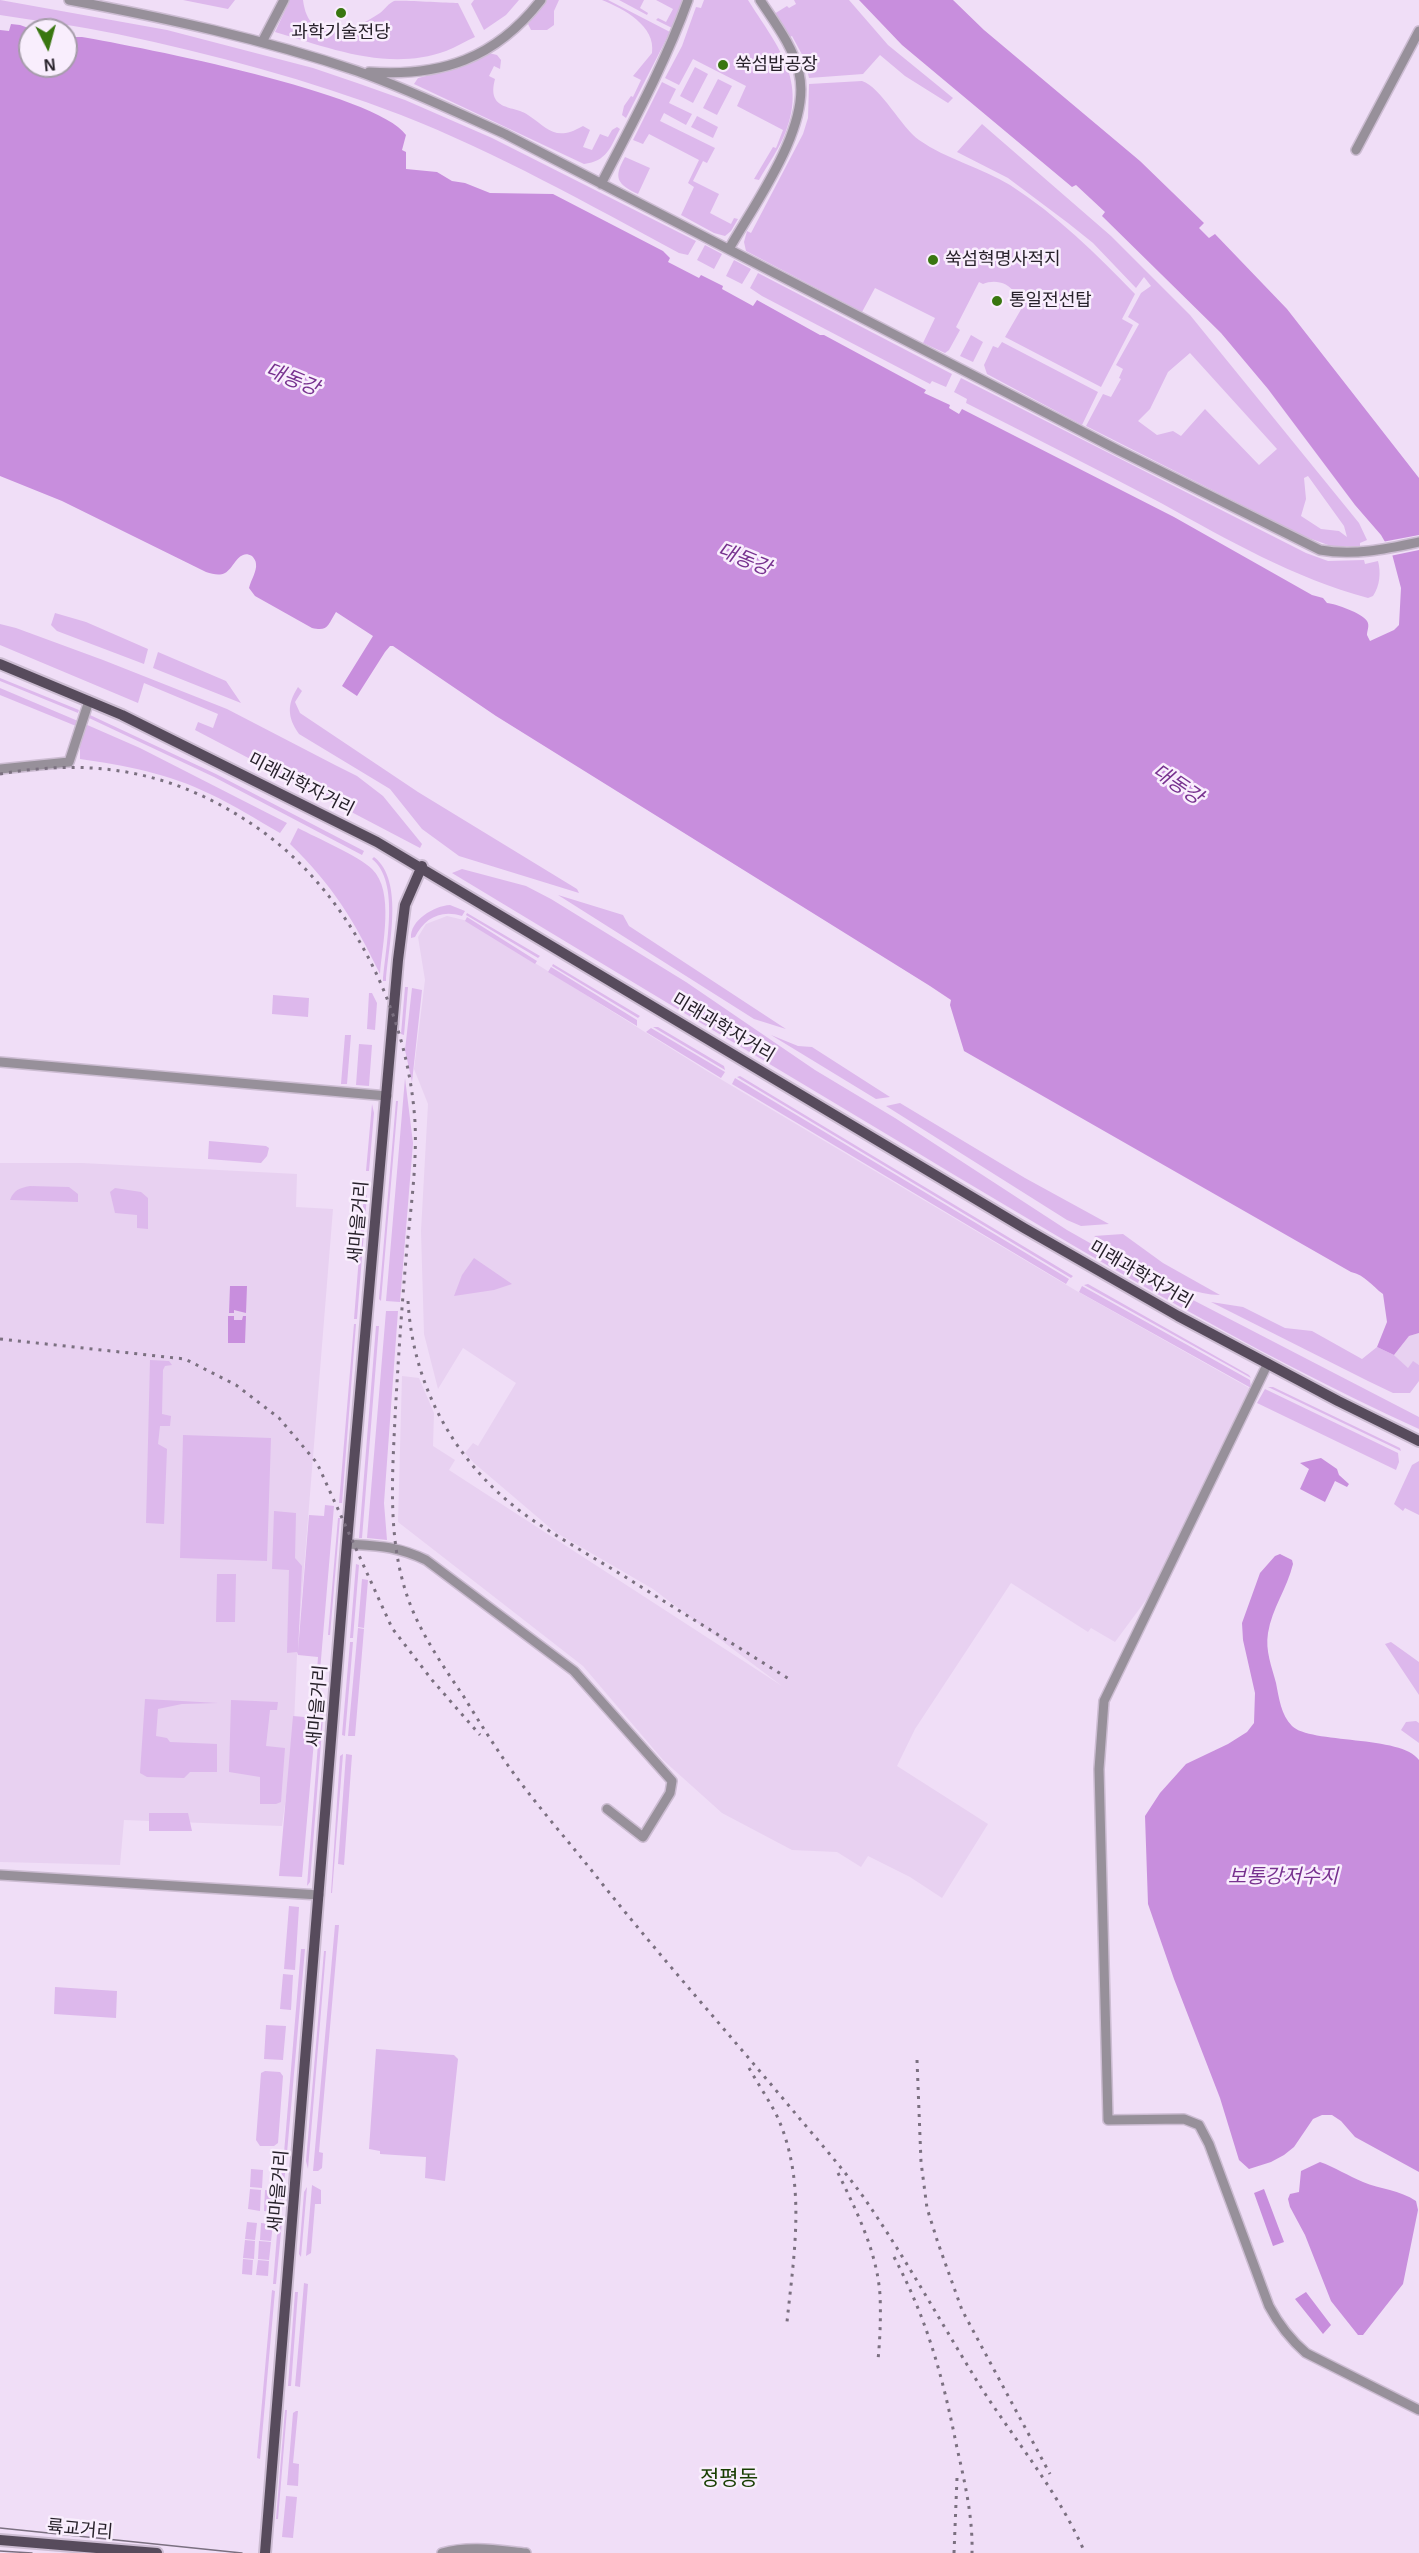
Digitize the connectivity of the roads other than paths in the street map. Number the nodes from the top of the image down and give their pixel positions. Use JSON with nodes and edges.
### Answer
{"nodes":[{"id":1,"x":69,"y":0,"type":"edge"},
{"id":2,"x":284,"y":0,"type":"edge"},
{"id":3,"x":541,"y":0,"type":"edge"},
{"id":4,"x":688,"y":0,"type":"edge"},
{"id":5,"x":760,"y":0,"type":"edge"},
{"id":6,"x":1419,"y":31,"type":"edge"},
{"id":7,"x":262,"y":42,"type":"junction"},
{"id":8,"x":357,"y":71,"type":"junction"},
{"id":9,"x":1356,"y":150,"type":"dead end"},
{"id":10,"x":601,"y":184,"type":"junction"},
{"id":11,"x":729,"y":249,"type":"junction"},
{"id":12,"x":1419,"y":542,"type":"edge"},
{"id":13,"x":0,"y":664,"type":"edge"},
{"id":14,"x":89,"y":701,"type":"junction"},
{"id":15,"x":0,"y":769,"type":"edge"},
{"id":16,"x":422,"y":866,"type":"junction"},
{"id":17,"x":0,"y":1062,"type":"edge"},
{"id":18,"x":387,"y":1096,"type":"junction"},
{"id":19,"x":1268,"y":1363,"type":"junction"},
{"id":20,"x":1419,"y":1441,"type":"edge"},
{"id":21,"x":348,"y":1544,"type":"junction"},
{"id":22,"x":607,"y":1809,"type":"dead end"},
{"id":23,"x":0,"y":1875,"type":"edge"},
{"id":24,"x":319,"y":1895,"type":"junction"},
{"id":25,"x":1419,"y":2410,"type":"edge"},
{"id":26,"x":0,"y":2540,"type":"edge"},
{"id":27,"x":158,"y":2553,"type":"edge"},
{"id":28,"x":266,"y":2553,"type":"edge"},
{"id":29,"x":442,"y":2553,"type":"edge"},
{"id":30,"x":526,"y":2553,"type":"edge"}],
"edges":[{"from":1,"to":7,"type":"street"},
{"from":2,"to":7,"type":"street"},
{"from":3,"to":8,"type":"street"},
{"from":4,"to":10,"type":"street"},
{"from":5,"to":11,"type":"street"},
{"from":6,"to":9,"type":"street"},
{"from":7,"to":8,"type":"street"},
{"from":8,"to":10,"type":"street"},
{"from":10,"to":11,"type":"street"},
{"from":11,"to":12,"type":"street"},
{"from":13,"to":14,"type":"main road","name":"미래과학자거리"},
{"from":14,"to":15,"type":"street"},
{"from":14,"to":16,"type":"main road","name":"미래과학자거리"},
{"from":16,"to":18,"type":"main road","name":"새마을거리"},
{"from":16,"to":19,"type":"main road","name":"미래과학자거리"},
{"from":17,"to":18,"type":"street"},
{"from":18,"to":21,"type":"main road","name":"새마을거리"},
{"from":19,"to":20,"type":"main road","name":"미래과학자거리"},
{"from":19,"to":25,"type":"street"},
{"from":21,"to":22,"type":"street"},
{"from":21,"to":24,"type":"main road","name":"새마을거리"},
{"from":23,"to":24,"type":"street"},
{"from":24,"to":28,"type":"main road","name":"새마을거리"},
{"from":26,"to":27,"type":"main road","name":"륙교거리"},
{"from":29,"to":30,"type":"street"}]}
